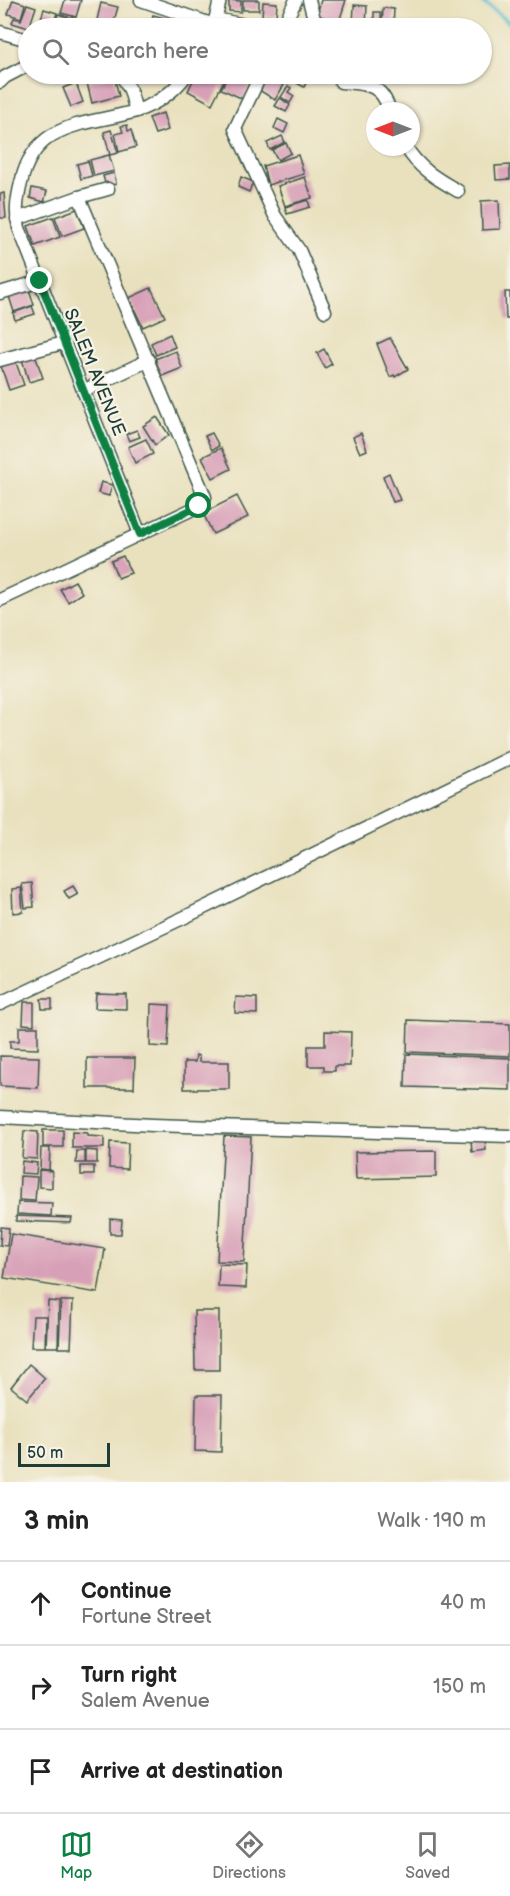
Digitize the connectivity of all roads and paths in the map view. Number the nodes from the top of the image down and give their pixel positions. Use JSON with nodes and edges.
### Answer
{"nodes":[{"id":1,"x":141,"y":0,"type":"edge"},
{"id":2,"x":220,"y":0,"type":"edge"},
{"id":3,"x":296,"y":0,"type":"edge"},
{"id":4,"x":309,"y":0,"type":"edge"},
{"id":5,"x":195,"y":18,"type":"edge"},
{"id":6,"x":215,"y":18,"type":"edge"},
{"id":7,"x":287,"y":18,"type":"edge"},
{"id":8,"x":314,"y":18,"type":"edge"},
{"id":9,"x":0,"y":32,"type":"edge"},
{"id":10,"x":18,"y":37,"type":"edge"},
{"id":11,"x":18,"y":70,"type":"edge"},
{"id":12,"x":0,"y":82,"type":"edge"},
{"id":13,"x":127,"y":84,"type":"edge"},
{"id":14,"x":179,"y":84,"type":"edge"},
{"id":15,"x":256,"y":84,"type":"edge"},
{"id":16,"x":361,"y":84,"type":"edge"},
{"id":17,"x":386,"y":102,"type":"edge"},
{"id":18,"x":136,"y":111,"type":"junction"},
{"id":19,"x":411,"y":156,"type":"edge"},
{"id":20,"x":108,"y":189,"type":"dead end"},
{"id":21,"x":458,"y":190,"type":"dead end"},
{"id":22,"x":79,"y":197,"type":"junction"},
{"id":23,"x":17,"y":219,"type":"junction"},
{"id":24,"x":40,"y":281,"type":"junction"},
{"id":25,"x":0,"y":293,"type":"edge"},
{"id":26,"x":325,"y":311,"type":"dead end"},
{"id":27,"x":63,"y":343,"type":"junction"},
{"id":28,"x":0,"y":360,"type":"edge"},
{"id":29,"x":149,"y":360,"type":"junction"},
{"id":30,"x":83,"y":391,"type":"junction"},
{"id":31,"x":140,"y":534,"type":"junction"},
{"id":32,"x":0,"y":600,"type":"edge"},
{"id":33,"x":510,"y":758,"type":"edge"},
{"id":34,"x":0,"y":1004,"type":"edge"},
{"id":35,"x":0,"y":1117,"type":"edge"},
{"id":36,"x":510,"y":1136,"type":"edge"}],
"edges":[{"from":1,"to":5,"type":"street"},
{"from":2,"to":6,"type":"street"},
{"from":3,"to":7,"type":"street"},
{"from":4,"to":8,"type":"street"},
{"from":9,"to":10,"type":"street"},
{"from":11,"to":12,"type":"street"},
{"from":13,"to":18,"type":"street"},
{"from":14,"to":18,"type":"street","name":"SALEM AVENUE"},
{"from":15,"to":26,"type":"street"},
{"from":16,"to":17,"type":"street"},
{"from":18,"to":23,"type":"street","name":"SALEM AVENUE"},
{"from":19,"to":21,"type":"street"},
{"from":20,"to":22,"type":"street"},
{"from":22,"to":23,"type":"street"},
{"from":22,"to":29,"type":"street"},
{"from":23,"to":24,"type":"street","name":"SALEM AVENUE"},
{"from":24,"to":25,"type":"street"},
{"from":24,"to":27,"type":"street","name":"SALEM AVENUE"},
{"from":27,"to":28,"type":"street"},
{"from":27,"to":30,"type":"street","name":"SALEM AVENUE"},
{"from":29,"to":30,"type":"street"},
{"from":29,"to":31,"type":"street"},
{"from":30,"to":31,"type":"street","name":"SALEM AVENUE"},
{"from":31,"to":32,"type":"street"},
{"from":33,"to":34,"type":"street"},
{"from":35,"to":36,"type":"street"}]}
